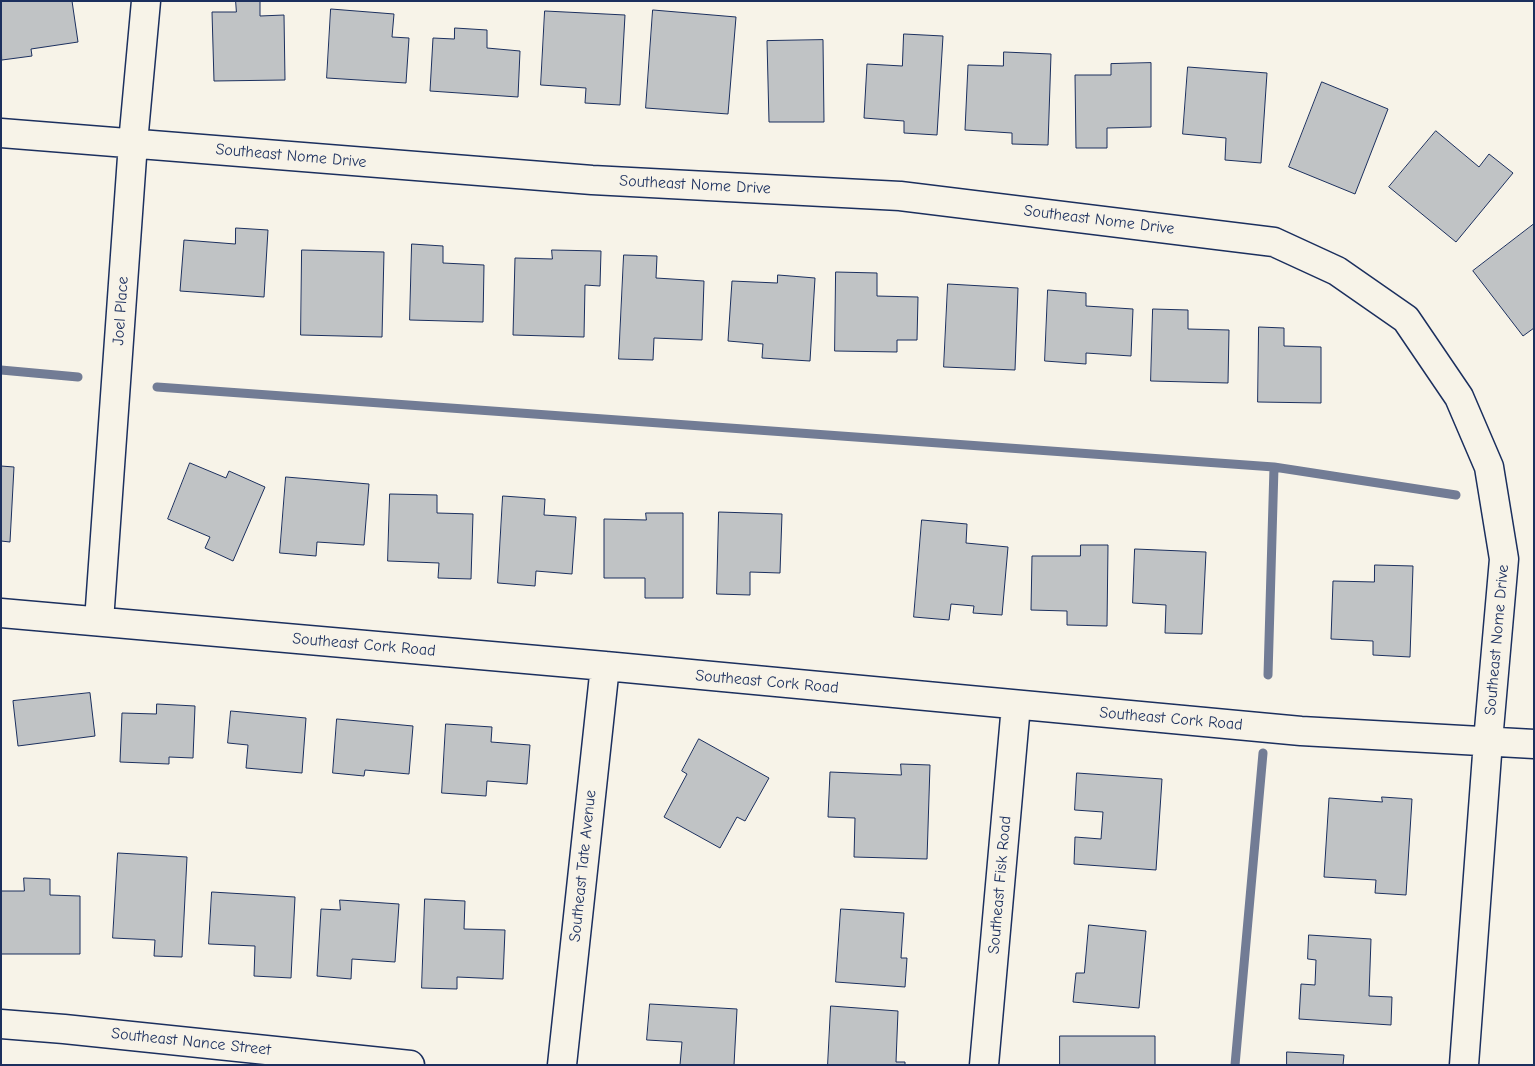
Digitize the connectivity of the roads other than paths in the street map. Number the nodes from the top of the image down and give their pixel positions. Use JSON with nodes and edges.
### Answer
{"nodes":[{"id":1,"x":146,"y":1,"type":"edge"},
{"id":2,"x":1,"y":132,"type":"edge"},
{"id":3,"x":133,"y":143,"type":"junction"},
{"id":4,"x":1,"y":613,"type":"edge"},
{"id":5,"x":99,"y":621,"type":"junction"},
{"id":6,"x":605,"y":666,"type":"junction"},
{"id":7,"x":1016,"y":706,"type":"junction"},
{"id":8,"x":1488,"y":741,"type":"junction"},
{"id":9,"x":1534,"y":744,"type":"edge"},
{"id":10,"x":1,"y":1024,"type":"edge"},
{"id":11,"x":410,"y":1065,"type":"edge"},
{"id":12,"x":562,"y":1065,"type":"edge"},
{"id":13,"x":984,"y":1065,"type":"edge"},
{"id":14,"x":1464,"y":1065,"type":"edge"}],
"edges":[{"from":1,"to":3,"type":"street","name":"Joel Place"},
{"from":2,"to":3,"type":"street","name":"Southeast Nome Drive"},
{"from":3,"to":5,"type":"street","name":"Joel Place"},
{"from":3,"to":8,"type":"street","name":"Southeast Nome Drive"},
{"from":4,"to":5,"type":"street","name":"Southeast Cork Road"},
{"from":5,"to":6,"type":"street","name":"Southeast Cork Road"},
{"from":6,"to":7,"type":"street","name":"Southeast Cork Road"},
{"from":6,"to":12,"type":"street","name":"Southeast Tate Avenue"},
{"from":7,"to":8,"type":"street","name":"Southeast Cork Road"},
{"from":7,"to":13,"type":"street","name":"Southeast Fisk Road"},
{"from":8,"to":9,"type":"street","name":"Southeast Cork Road"},
{"from":8,"to":14,"type":"street","name":"Southeast Nome Drive"},
{"from":10,"to":11,"type":"street","name":"Southeast Nance Street"}]}
